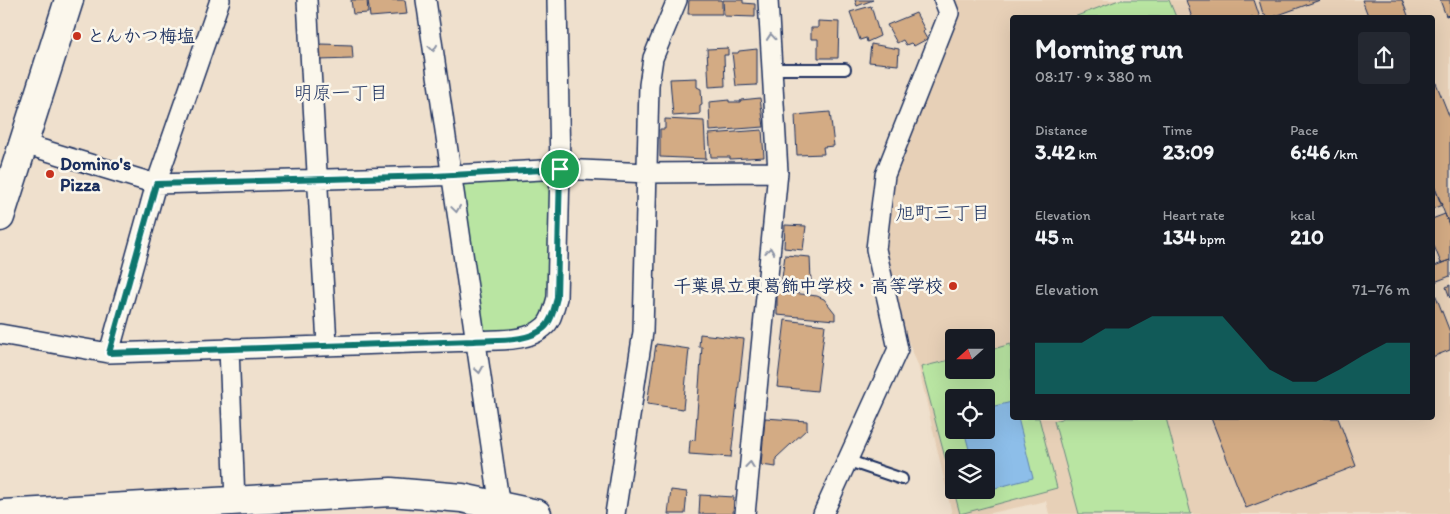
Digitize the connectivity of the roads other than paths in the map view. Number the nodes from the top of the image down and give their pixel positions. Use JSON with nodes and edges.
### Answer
{"nodes":[{"id":1,"x":69,"y":0,"type":"edge"},
{"id":2,"x":220,"y":0,"type":"edge"},
{"id":3,"x":307,"y":0,"type":"edge"},
{"id":4,"x":426,"y":0,"type":"edge"},
{"id":5,"x":557,"y":0,"type":"edge"},
{"id":6,"x":677,"y":0,"type":"edge"},
{"id":7,"x":768,"y":0,"type":"edge"},
{"id":8,"x":944,"y":0,"type":"edge"},
{"id":9,"x":773,"y":70,"type":"junction"},
{"id":10,"x":845,"y":70,"type":"dead end"},
{"id":11,"x":24,"y":144,"type":"junction"},
{"id":12,"x":560,"y":169,"type":"junction"},
{"id":13,"x":778,"y":172,"type":"junction"},
{"id":14,"x":648,"y":173,"type":"junction"},
{"id":15,"x":451,"y":176,"type":"junction"},
{"id":16,"x":319,"y":180,"type":"junction"},
{"id":17,"x":156,"y":184,"type":"junction"},
{"id":18,"x":0,"y":217,"type":"edge"},
{"id":19,"x":0,"y":334,"type":"edge"},
{"id":20,"x":474,"y":341,"type":"junction"},
{"id":21,"x":328,"y":344,"type":"junction"},
{"id":22,"x":228,"y":348,"type":"junction"},
{"id":23,"x":109,"y":353,"type":"junction"},
{"id":24,"x":849,"y":461,"type":"junction"},
{"id":25,"x":902,"y":479,"type":"dead end"},
{"id":26,"x":235,"y":501,"type":"junction"},
{"id":27,"x":501,"y":510,"type":"edge"},
{"id":28,"x":3,"y":514,"type":"edge"},
{"id":29,"x":537,"y":514,"type":"edge"},
{"id":30,"x":615,"y":514,"type":"edge"},
{"id":31,"x":745,"y":514,"type":"edge"},
{"id":32,"x":824,"y":514,"type":"edge"}],
"edges":[{"from":1,"to":11,"type":"street"},
{"from":2,"to":17,"type":"street"},
{"from":3,"to":16,"type":"street"},
{"from":4,"to":15,"type":"street","one_way":true},
{"from":5,"to":12,"type":"street"},
{"from":6,"to":14,"type":"street"},
{"from":9,"to":7,"type":"street","one_way":true},
{"from":8,"to":24,"type":"street"},
{"from":9,"to":10,"type":"lane"},
{"from":9,"to":13,"type":"street"},
{"from":11,"to":17,"type":"street"},
{"from":11,"to":18,"type":"street"},
{"from":12,"to":14,"type":"street"},
{"from":12,"to":15,"type":"street"},
{"from":12,"to":20,"type":"street"},
{"from":13,"to":14,"type":"street"},
{"from":31,"to":13,"type":"street","one_way":true},
{"from":14,"to":30,"type":"street"},
{"from":15,"to":16,"type":"street"},
{"from":15,"to":20,"type":"street","one_way":true},
{"from":16,"to":17,"type":"street"},
{"from":16,"to":21,"type":"street"},
{"from":17,"to":23,"type":"street"},
{"from":19,"to":23,"type":"street"},
{"from":20,"to":21,"type":"street"},
{"from":20,"to":27,"type":"street","one_way":true},
{"from":21,"to":22,"type":"street"},
{"from":22,"to":23,"type":"street"},
{"from":22,"to":26,"type":"street"},
{"from":24,"to":25,"type":"lane"},
{"from":24,"to":32,"type":"street"},
{"from":26,"to":27,"type":"street"},
{"from":26,"to":28,"type":"street"},
{"from":27,"to":29,"type":"street"}]}
